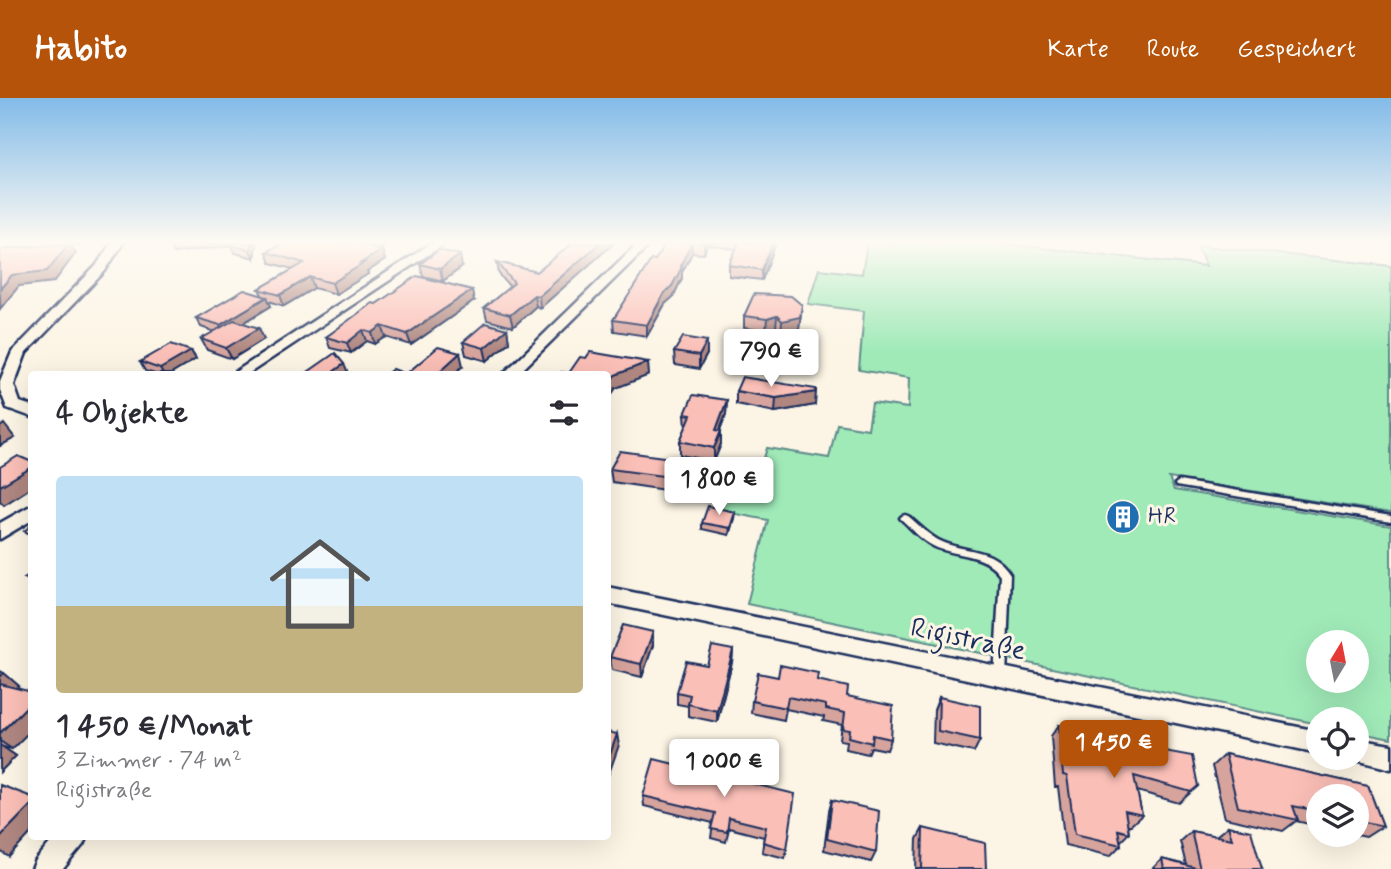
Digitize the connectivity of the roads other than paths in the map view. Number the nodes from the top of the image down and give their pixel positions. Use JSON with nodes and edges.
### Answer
{"nodes":[{"id":1,"x":91,"y":279,"type":"edge"},
{"id":2,"x":385,"y":279,"type":"edge"},
{"id":3,"x":608,"y":279,"type":"edge"},
{"id":4,"x":244,"y":371,"type":"edge"},
{"id":5,"x":513,"y":371,"type":"edge"},
{"id":6,"x":28,"y":410,"type":"edge"},
{"id":7,"x":1179,"y":484,"type":"dead end"},
{"id":8,"x":28,"y":514,"type":"edge"},
{"id":9,"x":905,"y":518,"type":"dead end"},
{"id":10,"x":1391,"y":519,"type":"edge"},
{"id":11,"x":0,"y":531,"type":"edge"},
{"id":12,"x":611,"y":597,"type":"edge"},
{"id":13,"x":1000,"y":677,"type":"junction"},
{"id":14,"x":1306,"y":740,"type":"edge"},
{"id":15,"x":1369,"y":753,"type":"edge"},
{"id":16,"x":1391,"y":757,"type":"edge"},
{"id":17,"x":70,"y":840,"type":"edge"},
{"id":18,"x":45,"y":869,"type":"edge"}],
"edges":[{"from":1,"to":6,"type":"street"},
{"from":2,"to":4,"type":"street"},
{"from":3,"to":5,"type":"street"},
{"from":7,"to":10,"type":"lane"},
{"from":8,"to":11,"type":"street"},
{"from":9,"to":13,"type":"lane"},
{"from":12,"to":13,"type":"street","name":"Rigistraße"},
{"from":13,"to":14,"type":"street","name":"Rigistraße"},
{"from":15,"to":16,"type":"street"},
{"from":17,"to":18,"type":"street"}]}
